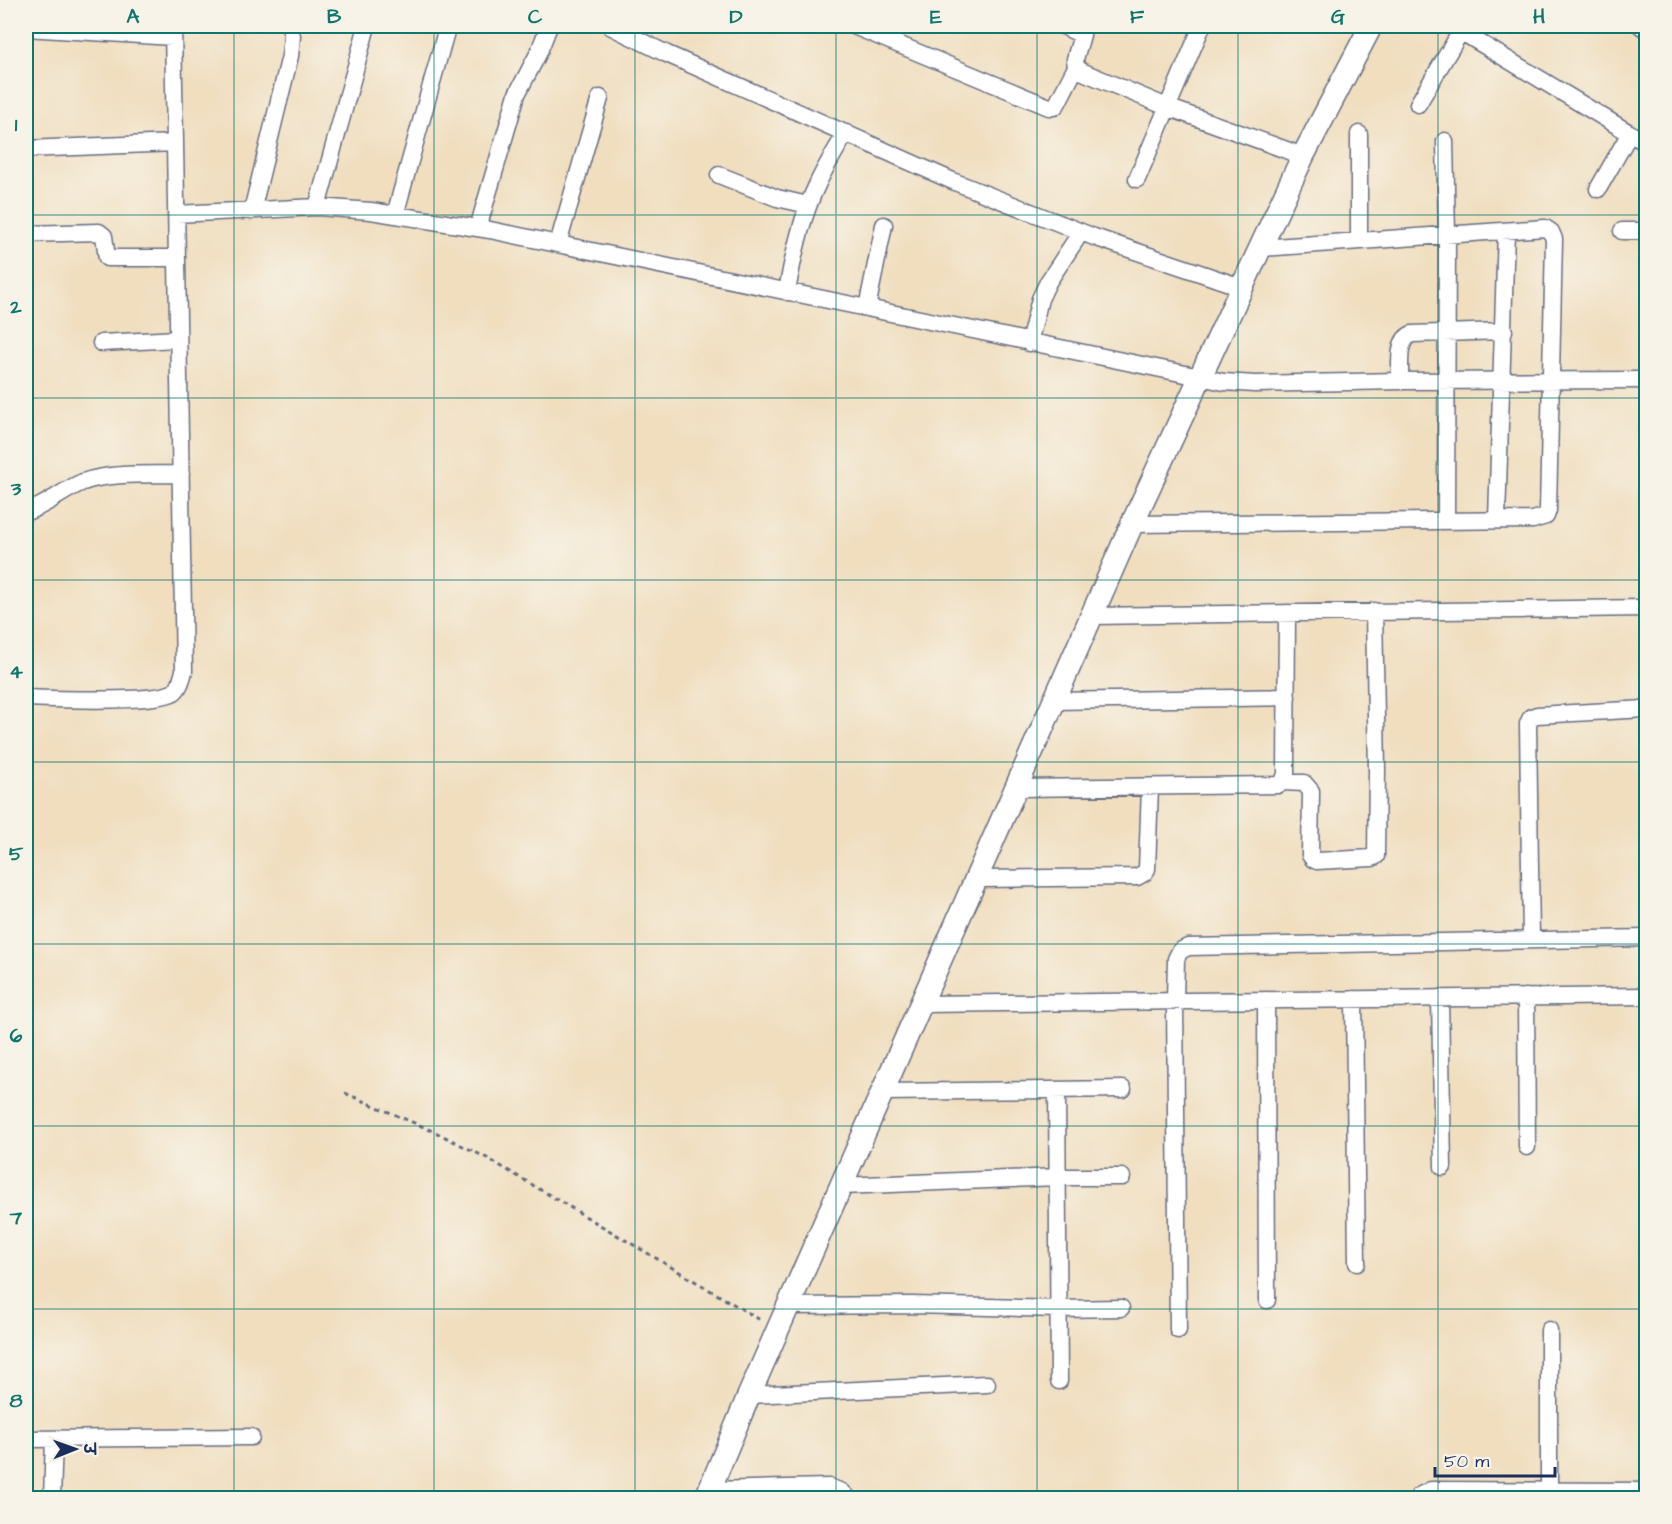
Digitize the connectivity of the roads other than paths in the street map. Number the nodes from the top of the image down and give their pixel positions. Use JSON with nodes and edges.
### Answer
{"nodes":[{"id":1,"x":291,"y":26,"type":"edge"},
{"id":2,"x":367,"y":26,"type":"edge"},
{"id":3,"x":549,"y":26,"type":"edge"},
{"id":4,"x":610,"y":26,"type":"edge"},
{"id":5,"x":854,"y":26,"type":"edge"},
{"id":6,"x":1063,"y":26,"type":"edge"},
{"id":7,"x":1202,"y":26,"type":"edge"},
{"id":8,"x":1371,"y":26,"type":"edge"},
{"id":9,"x":1641,"y":26,"type":"edge"},
{"id":10,"x":59,"y":27,"type":"edge"},
{"id":11,"x":26,"y":28,"type":"edge"},
{"id":12,"x":447,"y":28,"type":"dead end"},
{"id":13,"x":1463,"y":29,"type":"edge"},
{"id":14,"x":1647,"y":30,"type":"edge"},
{"id":15,"x":173,"y":31,"type":"edge"},
{"id":16,"x":1076,"y":67,"type":"junction"},
{"id":17,"x":600,"y":98,"type":"dead end"},
{"id":18,"x":1418,"y":104,"type":"dead end"},
{"id":19,"x":1167,"y":107,"type":"junction"},
{"id":20,"x":846,"y":133,"type":"junction"},
{"id":21,"x":1630,"y":133,"type":"junction"},
{"id":22,"x":1359,"y":134,"type":"dead end"},
{"id":23,"x":1446,"y":141,"type":"dead end"},
{"id":24,"x":175,"y":143,"type":"junction"},
{"id":25,"x":1647,"y":143,"type":"edge"},
{"id":26,"x":26,"y":149,"type":"edge"},
{"id":27,"x":1303,"y":156,"type":"junction"},
{"id":28,"x":719,"y":175,"type":"dead end"},
{"id":29,"x":1137,"y":179,"type":"dead end"},
{"id":30,"x":1598,"y":189,"type":"dead end"},
{"id":31,"x":808,"y":205,"type":"junction"},
{"id":32,"x":316,"y":207,"type":"junction"},
{"id":33,"x":252,"y":211,"type":"junction"},
{"id":34,"x":176,"y":214,"type":"junction"},
{"id":35,"x":395,"y":215,"type":"junction"},
{"id":36,"x":884,"y":225,"type":"dead end"},
{"id":37,"x":478,"y":228,"type":"junction"},
{"id":38,"x":1506,"y":231,"type":"junction"},
{"id":39,"x":1622,"y":231,"type":"dead end"},
{"id":40,"x":1647,"y":231,"type":"edge"},
{"id":41,"x":1081,"y":232,"type":"junction"},
{"id":42,"x":26,"y":234,"type":"edge"},
{"id":43,"x":1447,"y":235,"type":"junction"},
{"id":44,"x":1359,"y":241,"type":"junction"},
{"id":45,"x":558,"y":244,"type":"junction"},
{"id":46,"x":1261,"y":248,"type":"junction"},
{"id":47,"x":177,"y":258,"type":"junction"},
{"id":48,"x":1241,"y":287,"type":"junction"},
{"id":49,"x":787,"y":292,"type":"junction"},
{"id":50,"x":867,"y":308,"type":"junction"},
{"id":51,"x":1504,"y":331,"type":"junction"},
{"id":52,"x":1448,"y":332,"type":"junction"},
{"id":53,"x":178,"y":339,"type":"junction"},
{"id":54,"x":1029,"y":342,"type":"junction"},
{"id":55,"x":101,"y":343,"type":"dead end"},
{"id":56,"x":1200,"y":378,"type":"junction"},
{"id":57,"x":1552,"y":380,"type":"junction"},
{"id":58,"x":1647,"y":380,"type":"edge"},
{"id":59,"x":1400,"y":381,"type":"junction"},
{"id":60,"x":1447,"y":381,"type":"junction"},
{"id":61,"x":1503,"y":381,"type":"junction"},
{"id":62,"x":181,"y":474,"type":"junction"},
{"id":63,"x":26,"y":512,"type":"edge"},
{"id":64,"x":1497,"y":520,"type":"junction"},
{"id":65,"x":1446,"y":521,"type":"junction"},
{"id":66,"x":1132,"y":524,"type":"junction"},
{"id":67,"x":1647,"y":608,"type":"edge"},
{"id":68,"x":1374,"y":611,"type":"junction"},
{"id":69,"x":1287,"y":613,"type":"junction"},
{"id":70,"x":1091,"y":616,"type":"junction"},
{"id":71,"x":1287,"y":697,"type":"junction"},
{"id":72,"x":26,"y":698,"type":"edge"},
{"id":73,"x":1053,"y":701,"type":"junction"},
{"id":74,"x":1647,"y":709,"type":"edge"},
{"id":75,"x":1283,"y":782,"type":"junction"},
{"id":76,"x":1017,"y":788,"type":"junction"},
{"id":77,"x":1150,"y":788,"type":"junction"},
{"id":78,"x":977,"y":879,"type":"junction"},
{"id":79,"x":1647,"y":938,"type":"edge"},
{"id":80,"x":1531,"y":940,"type":"junction"},
{"id":81,"x":1647,"y":996,"type":"edge"},
{"id":82,"x":1526,"y":997,"type":"junction"},
{"id":83,"x":1440,"y":998,"type":"junction"},
{"id":84,"x":1353,"y":999,"type":"junction"},
{"id":85,"x":1266,"y":1000,"type":"junction"},
{"id":86,"x":1176,"y":1001,"type":"junction"},
{"id":87,"x":922,"y":1004,"type":"junction"},
{"id":88,"x":1123,"y":1089,"type":"dead end"},
{"id":89,"x":1057,"y":1090,"type":"junction"},
{"id":90,"x":884,"y":1092,"type":"junction"},
{"id":91,"x":1527,"y":1148,"type":"dead end"},
{"id":92,"x":1443,"y":1167,"type":"dead end"},
{"id":93,"x":1058,"y":1177,"type":"junction"},
{"id":94,"x":1122,"y":1177,"type":"dead end"},
{"id":95,"x":842,"y":1186,"type":"junction"},
{"id":96,"x":1356,"y":1263,"type":"dead end"},
{"id":97,"x":1267,"y":1300,"type":"dead end"},
{"id":98,"x":788,"y":1306,"type":"junction"},
{"id":99,"x":1121,"y":1308,"type":"dead end"},
{"id":100,"x":1059,"y":1309,"type":"junction"},
{"id":101,"x":1178,"y":1330,"type":"dead end"},
{"id":102,"x":1549,"y":1330,"type":"dead end"},
{"id":103,"x":1059,"y":1382,"type":"dead end"},
{"id":104,"x":987,"y":1384,"type":"dead end"},
{"id":105,"x":749,"y":1395,"type":"junction"},
{"id":106,"x":251,"y":1437,"type":"dead end"},
{"id":107,"x":26,"y":1439,"type":"edge"},
{"id":108,"x":54,"y":1439,"type":"junction"},
{"id":109,"x":1549,"y":1490,"type":"junction"},
{"id":110,"x":1647,"y":1491,"type":"edge"},
{"id":111,"x":708,"y":1494,"type":"edge"},
{"id":112,"x":52,"y":1498,"type":"edge"},
{"id":113,"x":848,"y":1498,"type":"edge"},
{"id":114,"x":1418,"y":1498,"type":"edge"}],
"edges":[{"from":1,"to":33,"type":"street"},
{"from":2,"to":32,"type":"street"},
{"from":3,"to":37,"type":"street"},
{"from":4,"to":20,"type":"street"},
{"from":5,"to":16,"type":"street"},
{"from":6,"to":16,"type":"street"},
{"from":7,"to":19,"type":"street"},
{"from":8,"to":27,"type":"street"},
{"from":9,"to":14,"type":"street"},
{"from":10,"to":11,"type":"street"},
{"from":10,"to":15,"type":"street"},
{"from":12,"to":35,"type":"street"},
{"from":13,"to":18,"type":"street"},
{"from":13,"to":21,"type":"street"},
{"from":15,"to":24,"type":"street"},
{"from":16,"to":19,"type":"street"},
{"from":17,"to":45,"type":"street"},
{"from":19,"to":27,"type":"street"},
{"from":19,"to":29,"type":"street"},
{"from":20,"to":31,"type":"street"},
{"from":20,"to":41,"type":"street"},
{"from":21,"to":25,"type":"street"},
{"from":21,"to":30,"type":"street"},
{"from":22,"to":44,"type":"street"},
{"from":23,"to":43,"type":"street"},
{"from":24,"to":26,"type":"street"},
{"from":24,"to":34,"type":"street"},
{"from":27,"to":46,"type":"street"},
{"from":28,"to":31,"type":"street"},
{"from":31,"to":49,"type":"street"},
{"from":32,"to":33,"type":"street"},
{"from":32,"to":35,"type":"street"},
{"from":33,"to":34,"type":"street"},
{"from":34,"to":47,"type":"street"},
{"from":35,"to":37,"type":"street"},
{"from":36,"to":50,"type":"street"},
{"from":37,"to":45,"type":"street"},
{"from":38,"to":43,"type":"street"},
{"from":38,"to":51,"type":"street"},
{"from":38,"to":57,"type":"street"},
{"from":39,"to":40,"type":"street"},
{"from":41,"to":48,"type":"street"},
{"from":41,"to":54,"type":"street"},
{"from":42,"to":47,"type":"street"},
{"from":43,"to":44,"type":"street"},
{"from":43,"to":52,"type":"street"},
{"from":44,"to":46,"type":"street"},
{"from":45,"to":49,"type":"street"},
{"from":46,"to":48,"type":"street"},
{"from":47,"to":53,"type":"street"},
{"from":48,"to":56,"type":"street"},
{"from":49,"to":50,"type":"street"},
{"from":50,"to":54,"type":"street"},
{"from":51,"to":52,"type":"street"},
{"from":51,"to":61,"type":"street"},
{"from":52,"to":59,"type":"street"},
{"from":52,"to":60,"type":"street"},
{"from":53,"to":55,"type":"street"},
{"from":53,"to":62,"type":"street"},
{"from":54,"to":56,"type":"street"},
{"from":56,"to":59,"type":"street"},
{"from":56,"to":66,"type":"street"},
{"from":57,"to":58,"type":"street"},
{"from":57,"to":61,"type":"street"},
{"from":57,"to":64,"type":"street"},
{"from":59,"to":60,"type":"street"},
{"from":60,"to":61,"type":"street"},
{"from":60,"to":65,"type":"street"},
{"from":61,"to":64,"type":"street"},
{"from":62,"to":63,"type":"street"},
{"from":62,"to":72,"type":"street"},
{"from":64,"to":65,"type":"street"},
{"from":65,"to":66,"type":"street"},
{"from":66,"to":70,"type":"street"},
{"from":67,"to":68,"type":"street"},
{"from":68,"to":69,"type":"street"},
{"from":68,"to":75,"type":"street"},
{"from":69,"to":70,"type":"street"},
{"from":69,"to":71,"type":"street"},
{"from":70,"to":73,"type":"street"},
{"from":71,"to":73,"type":"street"},
{"from":71,"to":75,"type":"street"},
{"from":73,"to":76,"type":"street"},
{"from":74,"to":80,"type":"street"},
{"from":75,"to":77,"type":"street"},
{"from":76,"to":77,"type":"street"},
{"from":76,"to":78,"type":"street"},
{"from":77,"to":78,"type":"street"},
{"from":78,"to":87,"type":"street"},
{"from":79,"to":80,"type":"street"},
{"from":80,"to":86,"type":"street"},
{"from":81,"to":82,"type":"street"},
{"from":82,"to":83,"type":"street"},
{"from":82,"to":91,"type":"street"},
{"from":83,"to":84,"type":"street"},
{"from":83,"to":92,"type":"street"},
{"from":84,"to":85,"type":"street"},
{"from":84,"to":96,"type":"street"},
{"from":85,"to":86,"type":"street"},
{"from":85,"to":97,"type":"street"},
{"from":86,"to":87,"type":"street"},
{"from":86,"to":101,"type":"street"},
{"from":87,"to":90,"type":"street"},
{"from":88,"to":89,"type":"street"},
{"from":89,"to":90,"type":"street"},
{"from":89,"to":93,"type":"street"},
{"from":90,"to":95,"type":"street"},
{"from":93,"to":94,"type":"street"},
{"from":93,"to":95,"type":"street"},
{"from":93,"to":100,"type":"street"},
{"from":95,"to":98,"type":"street"},
{"from":98,"to":100,"type":"street"},
{"from":98,"to":105,"type":"street"},
{"from":99,"to":100,"type":"street"},
{"from":100,"to":103,"type":"street"},
{"from":102,"to":109,"type":"street"},
{"from":104,"to":105,"type":"street"},
{"from":105,"to":111,"type":"street"},
{"from":106,"to":108,"type":"street"},
{"from":107,"to":108,"type":"street"},
{"from":108,"to":112,"type":"street"},
{"from":109,"to":110,"type":"street"},
{"from":109,"to":114,"type":"street"},
{"from":111,"to":113,"type":"street"}]}
